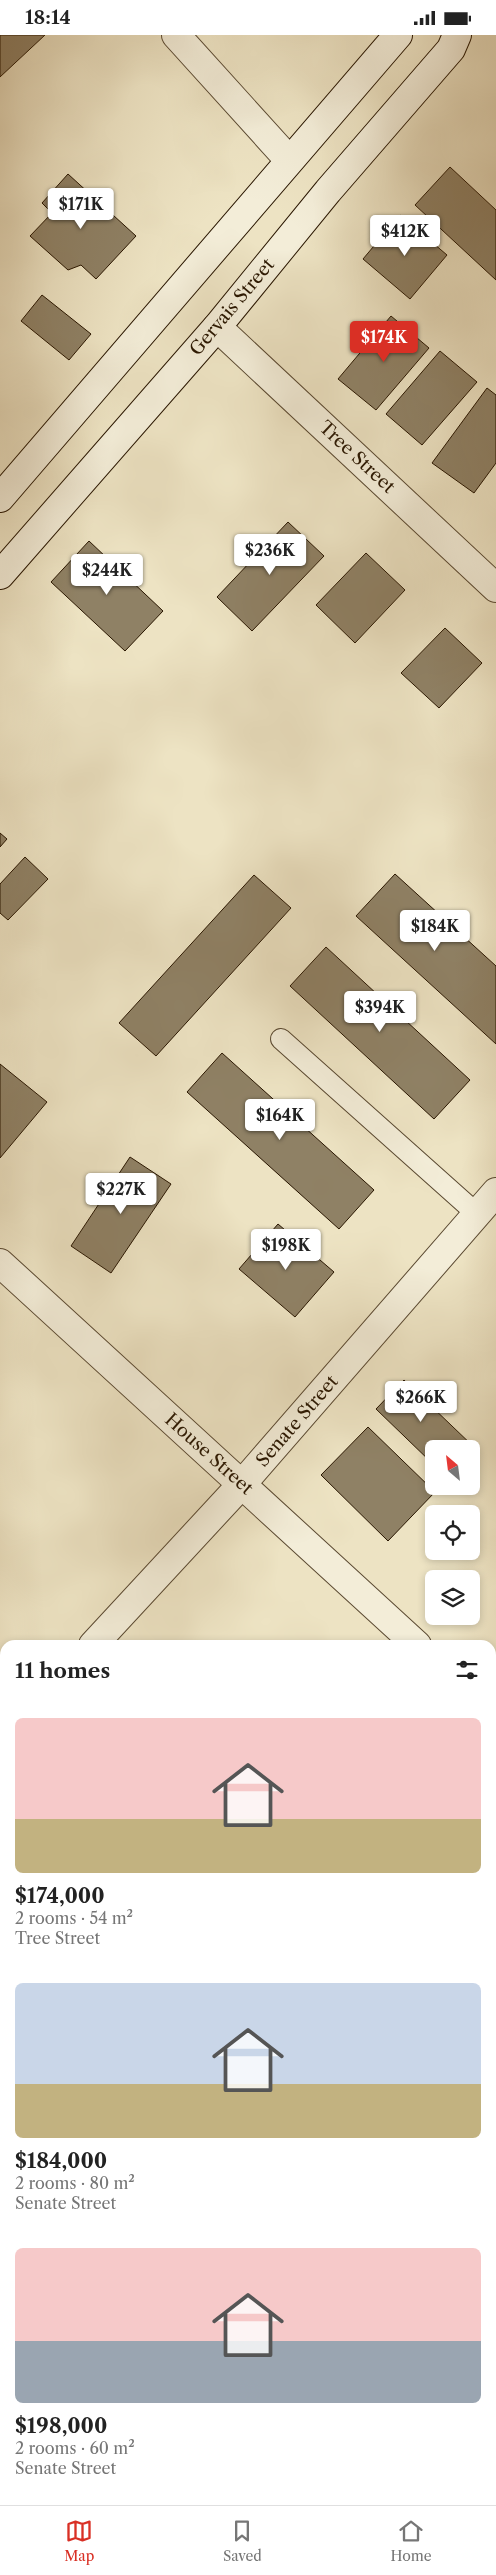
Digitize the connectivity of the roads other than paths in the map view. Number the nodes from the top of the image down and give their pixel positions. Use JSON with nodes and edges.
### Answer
{"nodes":[{"id":1,"x":176,"y":35,"type":"edge"},
{"id":2,"x":398,"y":35,"type":"edge"},
{"id":3,"x":457,"y":35,"type":"edge"},
{"id":4,"x":289,"y":159,"type":"junction"},
{"id":5,"x":217,"y":327,"type":"junction"},
{"id":6,"x":0,"y":498,"type":"edge"},
{"id":7,"x":0,"y":575,"type":"edge"},
{"id":8,"x":496,"y":588,"type":"edge"},
{"id":9,"x":281,"y":1039,"type":"dead end"},
{"id":10,"x":496,"y":1192,"type":"edge"},
{"id":11,"x":477,"y":1214,"type":"junction"},
{"id":12,"x":0,"y":1263,"type":"edge"},
{"id":13,"x":242,"y":1484,"type":"junction"},
{"id":14,"x":98,"y":1640,"type":"edge"},
{"id":15,"x":412,"y":1640,"type":"edge"}],
"edges":[{"from":1,"to":4,"type":"street"},
{"from":2,"to":4,"type":"street"},
{"from":3,"to":5,"type":"street","name":"Gervais Street"},
{"from":4,"to":6,"type":"street"},
{"from":5,"to":7,"type":"street","name":"Gervais Street"},
{"from":5,"to":8,"type":"street","name":"Tree Street"},
{"from":9,"to":11,"type":"lane"},
{"from":10,"to":11,"type":"street","name":"Senate Street"},
{"from":11,"to":13,"type":"street","name":"Senate Street"},
{"from":12,"to":13,"type":"street","name":"House Street"},
{"from":13,"to":14,"type":"street","name":"Senate Street"},
{"from":13,"to":15,"type":"street","name":"House Street"}]}
